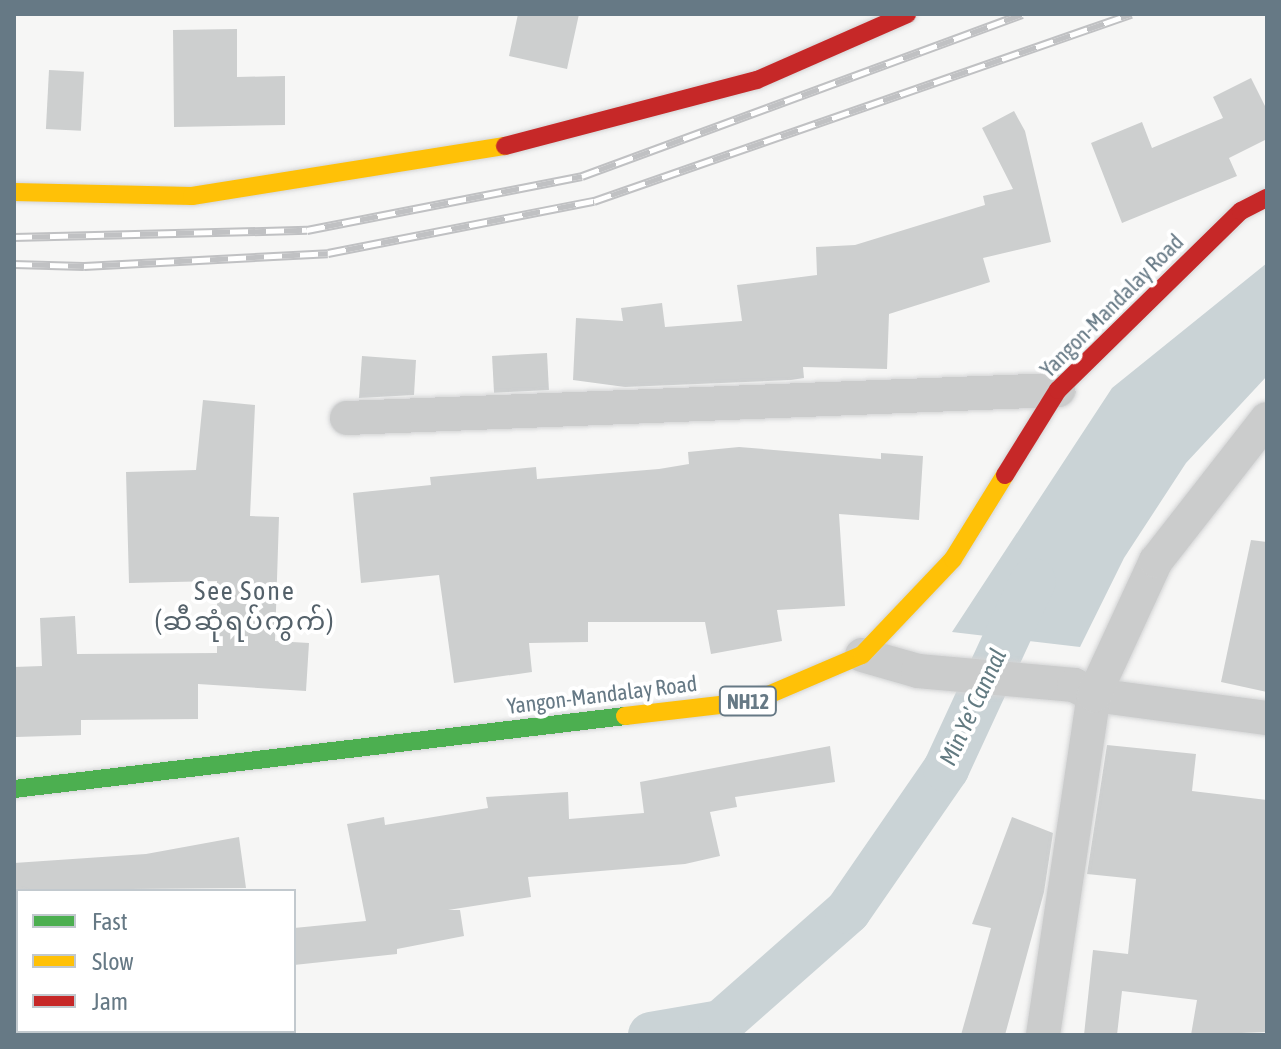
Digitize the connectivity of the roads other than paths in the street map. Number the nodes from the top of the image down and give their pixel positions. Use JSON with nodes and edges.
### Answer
{"nodes":[{"id":1,"x":907,"y":14,"type":"edge"},
{"id":2,"x":14,"y":192,"type":"edge"},
{"id":3,"x":1267,"y":198,"type":"edge"},
{"id":4,"x":1058,"y":390,"type":"junction"},
{"id":5,"x":347,"y":418,"type":"dead end"},
{"id":6,"x":1267,"y":419,"type":"edge"},
{"id":7,"x":862,"y":655,"type":"junction"},
{"id":8,"x":1084,"y":690,"type":"junction"},
{"id":9,"x":1267,"y":718,"type":"edge"},
{"id":10,"x":14,"y":789,"type":"edge"},
{"id":11,"x":16,"y":960,"type":"edge"},
{"id":12,"x":14,"y":1011,"type":"edge"},
{"id":13,"x":1043,"y":1035,"type":"edge"}],
"edges":[{"from":1,"to":2,"type":"main road"},
{"from":3,"to":4,"type":"main road","name":"Yangon-Mandalay Road","number":"NH12"},
{"from":4,"to":5,"type":"street"},
{"from":4,"to":7,"type":"main road","name":"Yangon-Mandalay Road","number":"NH12"},
{"from":6,"to":8,"type":"street"},
{"from":7,"to":8,"type":"street"},
{"from":7,"to":10,"type":"main road","name":"Yangon-Mandalay Road","number":"NH12"},
{"from":8,"to":9,"type":"street"},
{"from":8,"to":13,"type":"street"},
{"from":11,"to":12,"type":"street"}]}
